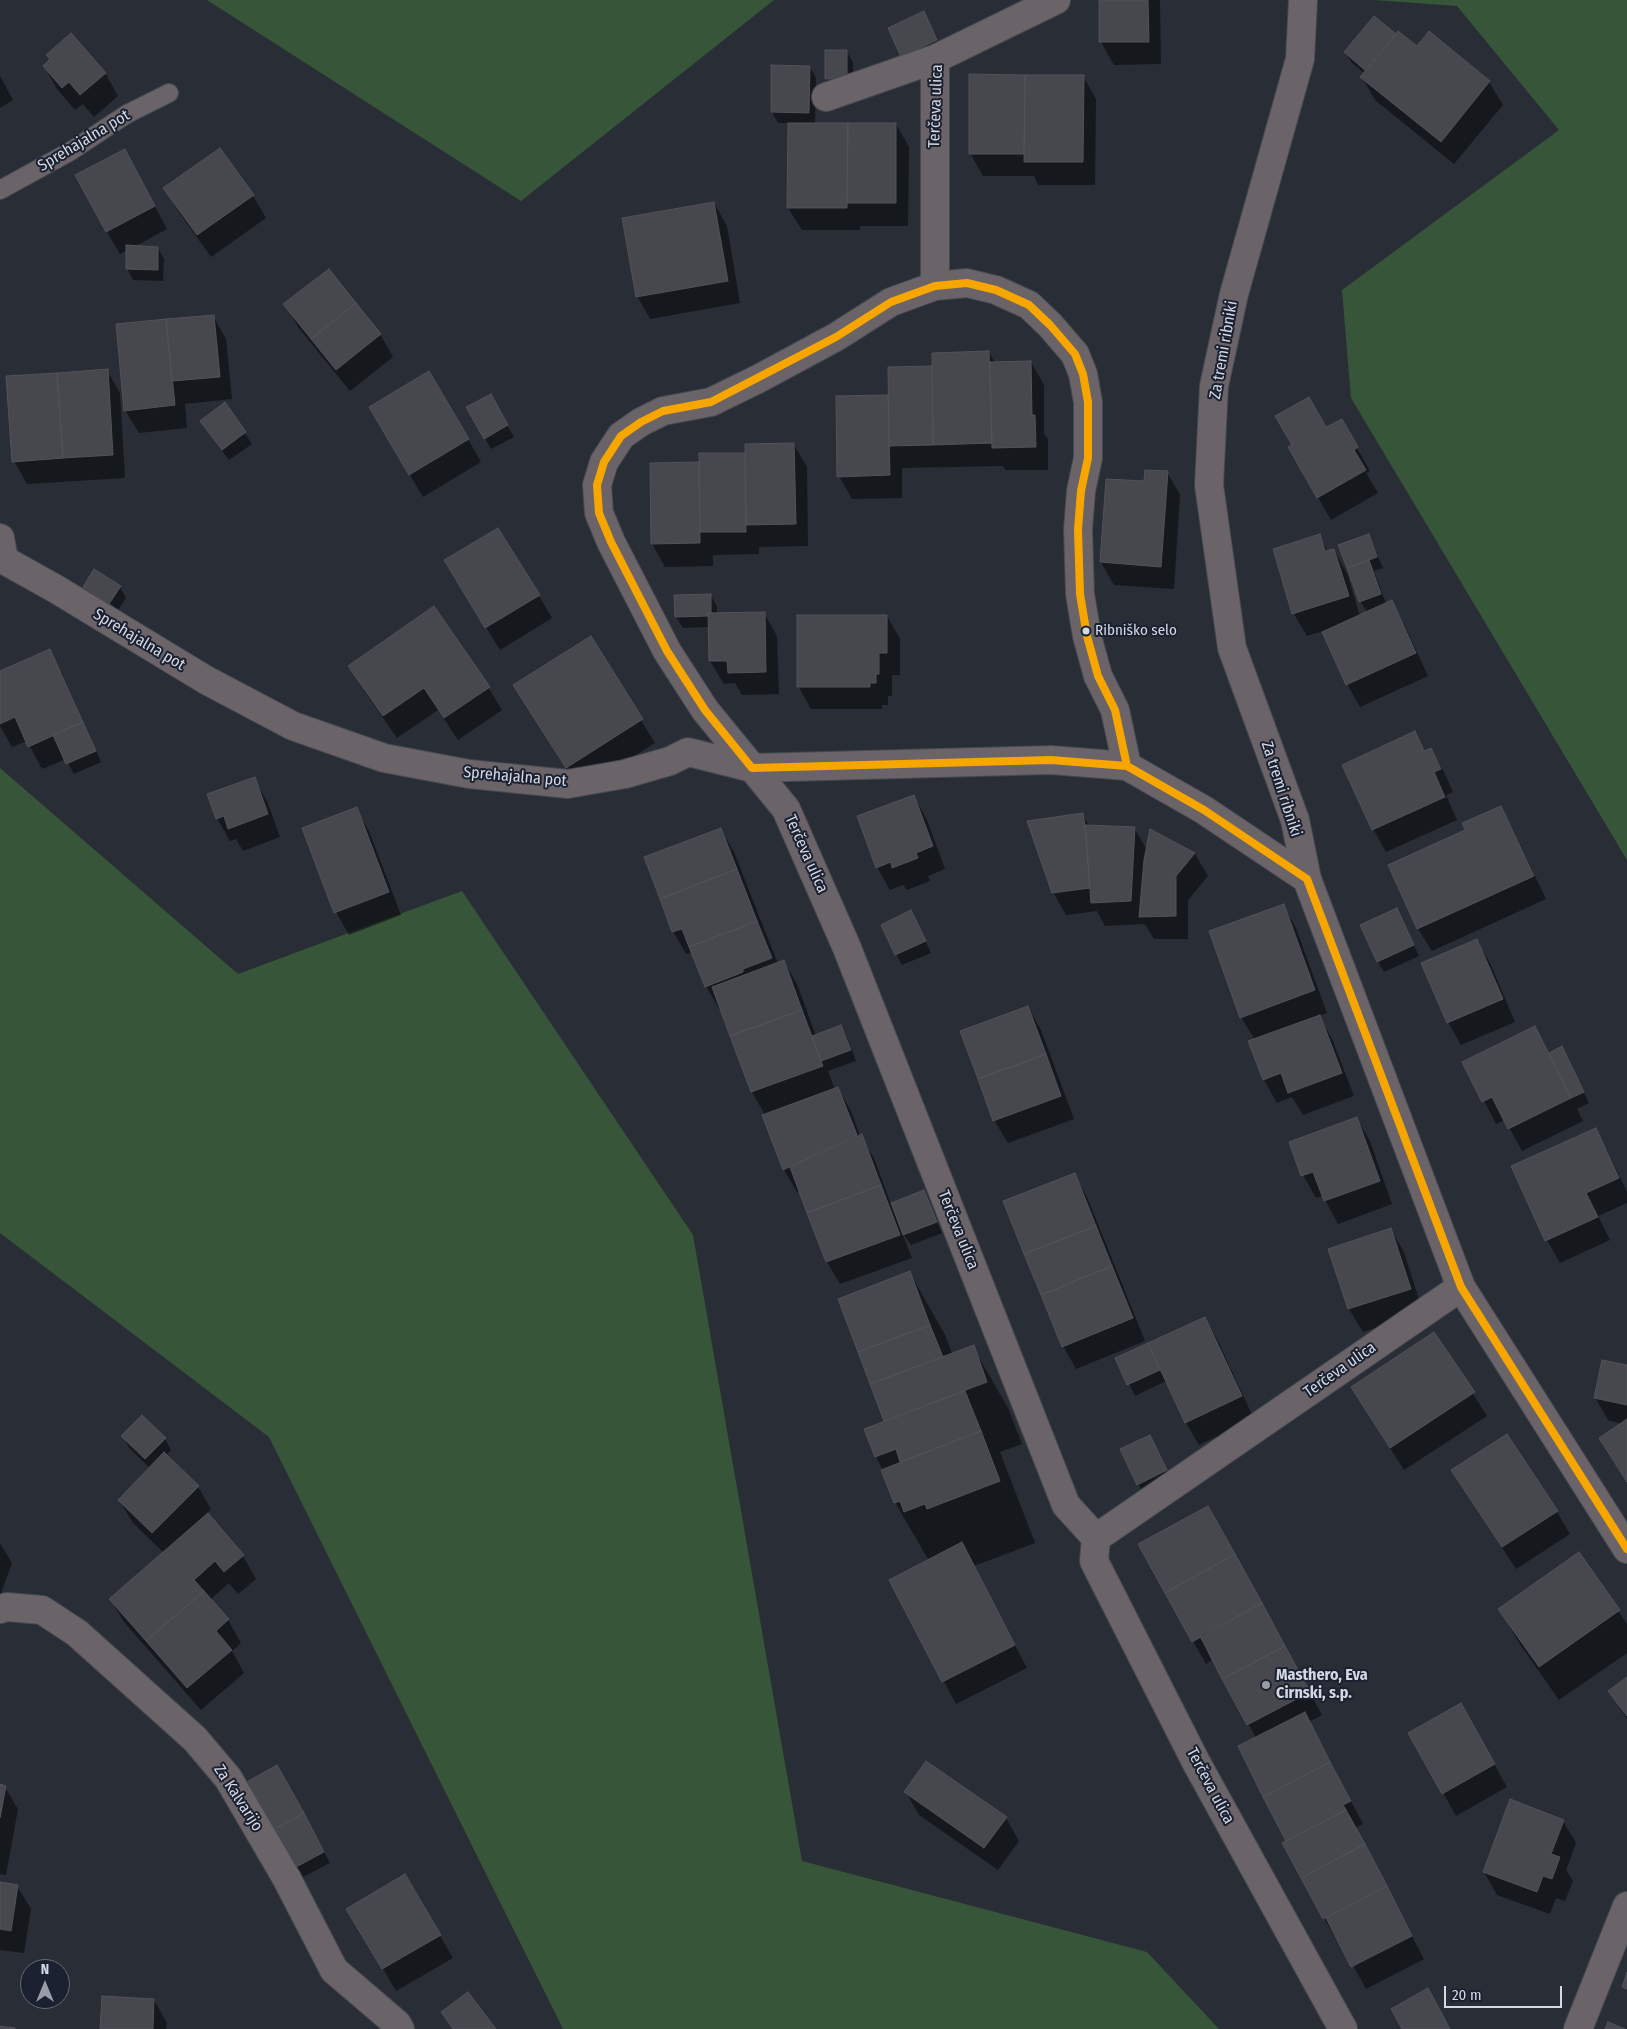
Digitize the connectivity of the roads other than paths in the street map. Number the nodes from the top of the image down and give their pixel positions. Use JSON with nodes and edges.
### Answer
{"nodes":[{"id":1,"x":1056,"y":0,"type":"edge"},
{"id":2,"x":1303,"y":0,"type":"edge"},
{"id":3,"x":935,"y":59,"type":"junction"},
{"id":4,"x":169,"y":94,"type":"dead end"},
{"id":5,"x":826,"y":97,"type":"dead end"},
{"id":6,"x":0,"y":190,"type":"edge"},
{"id":7,"x":935,"y":286,"type":"junction"},
{"id":8,"x":1,"y":552,"type":"edge"},
{"id":9,"x":705,"y":710,"type":"junction"},
{"id":10,"x":688,"y":752,"type":"junction"},
{"id":11,"x":1127,"y":766,"type":"junction"},
{"id":12,"x":752,"y":768,"type":"junction"},
{"id":13,"x":1307,"y":879,"type":"junction"},
{"id":14,"x":1461,"y":1286,"type":"junction"},
{"id":15,"x":1096,"y":1538,"type":"junction"},
{"id":16,"x":1627,"y":1549,"type":"edge"},
{"id":17,"x":0,"y":1609,"type":"edge"},
{"id":18,"x":1627,"y":1906,"type":"edge"},
{"id":19,"x":400,"y":2029,"type":"edge"},
{"id":20,"x":1342,"y":2029,"type":"edge"},
{"id":21,"x":1578,"y":2029,"type":"edge"}],
"edges":[{"from":1,"to":3,"type":"street","name":"Terčeva ulica"},
{"from":2,"to":13,"type":"street","name":"Za tremi ribniki"},
{"from":3,"to":5,"type":"street"},
{"from":3,"to":7,"type":"street","name":"Terčeva ulica"},
{"from":4,"to":6,"type":"lane","name":"Sprehajalna pot"},
{"from":7,"to":9,"type":"street","name":"Terčeva ulica"},
{"from":7,"to":11,"type":"street","name":"Terčeva ulica"},
{"from":8,"to":10,"type":"street","name":"Sprehajalna pot"},
{"from":9,"to":10,"type":"street"},
{"from":9,"to":12,"type":"street","name":"Terčeva ulica"},
{"from":10,"to":12,"type":"street"},
{"from":11,"to":12,"type":"street"},
{"from":11,"to":13,"type":"street"},
{"from":12,"to":15,"type":"street","name":"Terčeva ulica"},
{"from":13,"to":14,"type":"street","name":"Za tremi ribniki"},
{"from":14,"to":15,"type":"street","name":"Terčeva ulica"},
{"from":14,"to":16,"type":"street","name":"Za tremi ribniki"},
{"from":15,"to":20,"type":"street","name":"Terčeva ulica"},
{"from":17,"to":19,"type":"street","name":"Za Kalvarijo"},
{"from":18,"to":21,"type":"street"}]}
